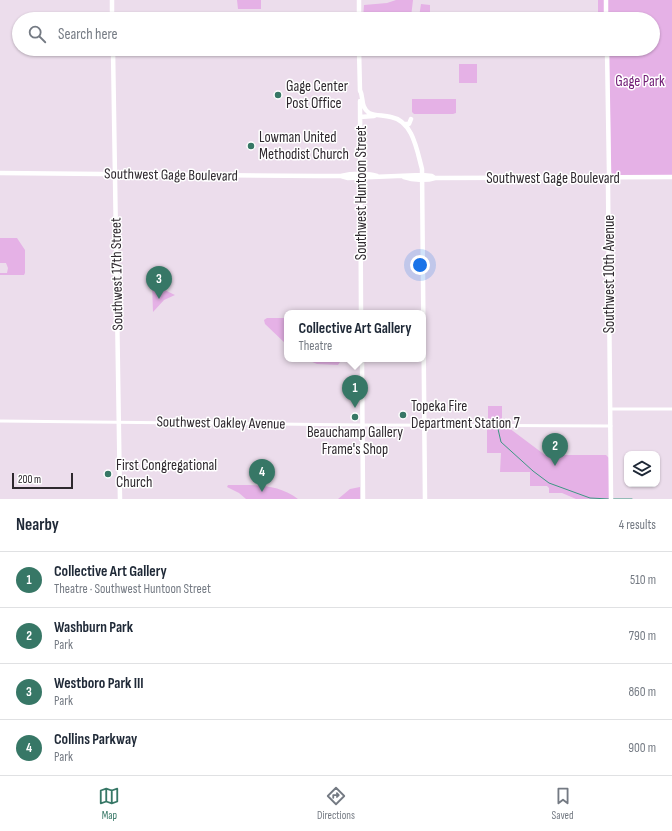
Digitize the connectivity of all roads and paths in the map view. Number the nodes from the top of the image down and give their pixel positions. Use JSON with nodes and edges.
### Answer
{"nodes":[{"id":1,"x":112,"y":0,"type":"edge"},
{"id":2,"x":359,"y":0,"type":"edge"},
{"id":3,"x":606,"y":0,"type":"edge"},
{"id":4,"x":112,"y":12,"type":"edge"},
{"id":5,"x":359,"y":12,"type":"edge"},
{"id":6,"x":606,"y":12,"type":"edge"},
{"id":7,"x":113,"y":56,"type":"edge"},
{"id":8,"x":359,"y":56,"type":"edge"},
{"id":9,"x":607,"y":56,"type":"edge"},
{"id":10,"x":360,"y":90,"type":"junction"},
{"id":11,"x":386,"y":116,"type":"junction"},
{"id":12,"x":360,"y":117,"type":"junction"},
{"id":13,"x":411,"y":119,"type":"dead end"},
{"id":14,"x":404,"y":124,"type":"junction"},
{"id":15,"x":0,"y":173,"type":"edge"},
{"id":16,"x":115,"y":174,"type":"junction"},
{"id":17,"x":361,"y":176,"type":"junction"},
{"id":18,"x":422,"y":177,"type":"junction"},
{"id":19,"x":609,"y":178,"type":"junction"},
{"id":20,"x":672,"y":178,"type":"edge"},
{"id":21,"x":361,"y":310,"type":"edge"},
{"id":22,"x":423,"y":310,"type":"edge"},
{"id":23,"x":362,"y":362,"type":"edge"},
{"id":24,"x":423,"y":362,"type":"edge"},
{"id":25,"x":610,"y":409,"type":"junction"},
{"id":26,"x":672,"y":409,"type":"edge"},
{"id":27,"x":0,"y":422,"type":"edge"},
{"id":28,"x":119,"y":422,"type":"junction"},
{"id":29,"x":362,"y":425,"type":"junction"},
{"id":30,"x":424,"y":425,"type":"junction"},
{"id":31,"x":610,"y":426,"type":"junction"},
{"id":32,"x":611,"y":497,"type":"edge"},
{"id":33,"x":120,"y":499,"type":"edge"},
{"id":34,"x":363,"y":499,"type":"edge"},
{"id":35,"x":425,"y":499,"type":"edge"}],
"edges":[{"from":1,"to":4,"type":"main road"},
{"from":2,"to":5,"type":"main road"},
{"from":3,"to":6,"type":"main road"},
{"from":7,"to":16,"type":"main road","name":"Southwest 17th Street"},
{"from":8,"to":10,"type":"main road","name":"Southwest Huntoon Street"},
{"from":9,"to":19,"type":"main road","name":"Southwest 10th Avenue"},
{"from":10,"to":11,"type":"main road"},
{"from":10,"to":12,"type":"main road","name":"Southwest Huntoon Street"},
{"from":11,"to":12,"type":"main road"},
{"from":11,"to":14,"type":"main road"},
{"from":12,"to":17,"type":"main road","name":"Southwest Huntoon Street"},
{"from":13,"to":14,"type":"main road"},
{"from":14,"to":18,"type":"main road"},
{"from":15,"to":16,"type":"main road","name":"Southwest Gage Boulevard"},
{"from":16,"to":17,"type":"main road","name":"Southwest Gage Boulevard"},
{"from":16,"to":28,"type":"main road","name":"Southwest 17th Street"},
{"from":17,"to":18,"type":"main road","name":"Southwest Gage Boulevard"},
{"from":17,"to":21,"type":"main road","name":"Southwest Huntoon Street"},
{"from":18,"to":19,"type":"main road","name":"Southwest Gage Boulevard"},
{"from":18,"to":22,"type":"main road"},
{"from":19,"to":20,"type":"main road","name":"Southwest Gage Boulevard"},
{"from":19,"to":25,"type":"main road","name":"Southwest 10th Avenue"},
{"from":23,"to":29,"type":"main road"},
{"from":24,"to":30,"type":"main road"},
{"from":25,"to":26,"type":"street"},
{"from":25,"to":31,"type":"main road","name":"Southwest 10th Avenue"},
{"from":27,"to":28,"type":"street","name":"Southwest Oakley Avenue"},
{"from":28,"to":29,"type":"street","name":"Southwest Oakley Avenue"},
{"from":28,"to":33,"type":"main road","name":"Southwest 17th Street"},
{"from":29,"to":30,"type":"street","name":"Southwest Oakley Avenue"},
{"from":29,"to":34,"type":"main road"},
{"from":30,"to":31,"type":"street","name":"Southwest Oakley Avenue"},
{"from":30,"to":35,"type":"main road"},
{"from":31,"to":32,"type":"main road","name":"Southwest 10th Avenue"}]}
